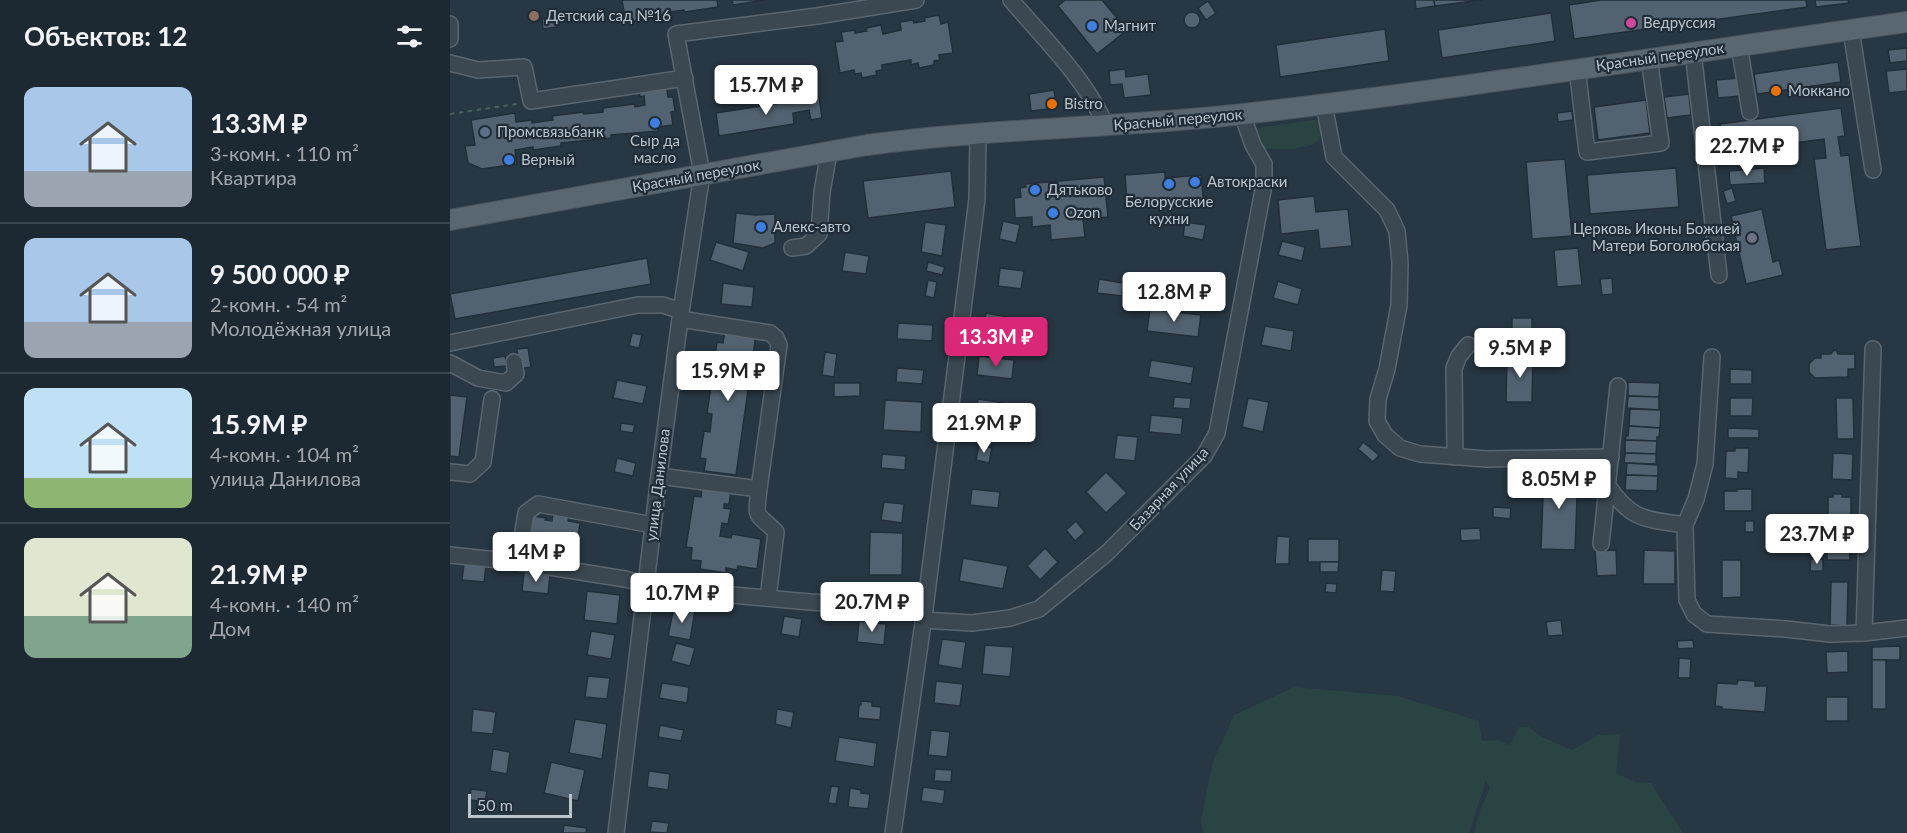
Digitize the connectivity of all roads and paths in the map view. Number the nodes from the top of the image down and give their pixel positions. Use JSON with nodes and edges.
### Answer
{"nodes":[{"id":1,"x":915,"y":0,"type":"edge"},
{"id":2,"x":1011,"y":0,"type":"edge"},
{"id":3,"x":1907,"y":22,"type":"edge"},
{"id":4,"x":450,"y":24,"type":"edge"},
{"id":5,"x":1851,"y":30,"type":"junction"},
{"id":6,"x":450,"y":39,"type":"edge"},
{"id":7,"x":1740,"y":45,"type":"junction"},
{"id":8,"x":1693,"y":52,"type":"junction"},
{"id":9,"x":1649,"y":58,"type":"junction"},
{"id":10,"x":450,"y":63,"type":"edge"},
{"id":11,"x":1577,"y":68,"type":"junction"},
{"id":12,"x":685,"y":78,"type":"junction"},
{"id":13,"x":531,"y":101,"type":"junction"},
{"id":14,"x":1324,"y":104,"type":"junction"},
{"id":15,"x":1750,"y":112,"type":"dead end"},
{"id":16,"x":450,"y":114,"type":"edge"},
{"id":17,"x":1242,"y":114,"type":"junction"},
{"id":18,"x":1106,"y":126,"type":"junction"},
{"id":19,"x":978,"y":135,"type":"junction"},
{"id":20,"x":829,"y":152,"type":"junction"},
{"id":21,"x":1873,"y":170,"type":"dead end"},
{"id":22,"x":702,"y":174,"type":"junction"},
{"id":23,"x":450,"y":220,"type":"edge"},
{"id":24,"x":792,"y":248,"type":"dead end"},
{"id":25,"x":1719,"y":275,"type":"dead end"},
{"id":26,"x":680,"y":315,"type":"junction"},
{"id":27,"x":450,"y":343,"type":"edge"},
{"id":28,"x":1468,"y":345,"type":"dead end"},
{"id":29,"x":1873,"y":349,"type":"dead end"},
{"id":30,"x":1712,"y":357,"type":"dead end"},
{"id":31,"x":514,"y":362,"type":"dead end"},
{"id":32,"x":450,"y":363,"type":"edge"},
{"id":33,"x":1618,"y":386,"type":"dead end"},
{"id":34,"x":492,"y":399,"type":"dead end"},
{"id":35,"x":1455,"y":457,"type":"junction"},
{"id":36,"x":1611,"y":458,"type":"junction"},
{"id":37,"x":450,"y":472,"type":"edge"},
{"id":38,"x":659,"y":476,"type":"junction"},
{"id":39,"x":1608,"y":486,"type":"junction"},
{"id":40,"x":759,"y":489,"type":"junction"},
{"id":41,"x":653,"y":525,"type":"junction"},
{"id":42,"x":1685,"y":525,"type":"junction"},
{"id":43,"x":1601,"y":544,"type":"dead end"},
{"id":44,"x":450,"y":555,"type":"edge"},
{"id":45,"x":518,"y":562,"type":"junction"},
{"id":46,"x":645,"y":584,"type":"junction"},
{"id":47,"x":768,"y":598,"type":"junction"},
{"id":48,"x":924,"y":615,"type":"junction"},
{"id":49,"x":1907,"y":628,"type":"edge"},
{"id":50,"x":1864,"y":633,"type":"junction"},
{"id":51,"x":616,"y":833,"type":"edge"},
{"id":52,"x":893,"y":833,"type":"edge"}],
"edges":[{"from":1,"to":12,"type":"street","name":"улица Данилова"},
{"from":2,"to":18,"type":"street"},
{"from":3,"to":5,"type":"main road","name":"Красный переулок"},
{"from":4,"to":6,"type":"street"},
{"from":5,"to":7,"type":"main road","name":"Красный переулок"},
{"from":5,"to":21,"type":"street"},
{"from":7,"to":8,"type":"main road","name":"Красный переулок"},
{"from":7,"to":15,"type":"street"},
{"from":8,"to":9,"type":"main road","name":"Красный переулок"},
{"from":8,"to":25,"type":"street"},
{"from":9,"to":11,"type":"main road","name":"Красный переулок"},
{"from":9,"to":11,"type":"street"},
{"from":10,"to":13,"type":"street"},
{"from":11,"to":14,"type":"main road","name":"Красный переулок"},
{"from":12,"to":13,"type":"street"},
{"from":12,"to":22,"type":"street","name":"улица Данилова"},
{"from":13,"to":16,"type":"path"},
{"from":14,"to":17,"type":"main road","name":"Красный переулок"},
{"from":14,"to":35,"type":"street"},
{"from":17,"to":18,"type":"main road","name":"Красный переулок"},
{"from":17,"to":48,"type":"street","name":"Базарная улица"},
{"from":18,"to":19,"type":"main road","name":"Красный переулок"},
{"from":19,"to":20,"type":"main road","name":"Красный переулок"},
{"from":19,"to":48,"type":"street"},
{"from":20,"to":22,"type":"main road","name":"Красный переулок"},
{"from":20,"to":24,"type":"street"},
{"from":22,"to":23,"type":"main road","name":"Красный переулок"},
{"from":22,"to":26,"type":"street","name":"улица Данилова"},
{"from":26,"to":27,"type":"street"},
{"from":26,"to":38,"type":"street","name":"улица Данилова"},
{"from":26,"to":40,"type":"street"},
{"from":28,"to":35,"type":"street"},
{"from":29,"to":50,"type":"street"},
{"from":30,"to":42,"type":"street"},
{"from":31,"to":32,"type":"street"},
{"from":33,"to":36,"type":"street"},
{"from":34,"to":37,"type":"street"},
{"from":35,"to":36,"type":"street"},
{"from":36,"to":39,"type":"street"},
{"from":38,"to":40,"type":"street"},
{"from":38,"to":41,"type":"street","name":"улица Данилова"},
{"from":39,"to":42,"type":"street"},
{"from":39,"to":43,"type":"street"},
{"from":40,"to":47,"type":"street"},
{"from":41,"to":45,"type":"street"},
{"from":41,"to":46,"type":"street","name":"улица Данилова"},
{"from":42,"to":50,"type":"street"},
{"from":44,"to":45,"type":"street","name":"Базарная улица"},
{"from":45,"to":46,"type":"street","name":"Базарная улица"},
{"from":46,"to":47,"type":"street","name":"Базарная улица"},
{"from":46,"to":51,"type":"street","name":"улица Данилова"},
{"from":47,"to":48,"type":"street","name":"Базарная улица"},
{"from":48,"to":52,"type":"street"},
{"from":49,"to":50,"type":"street"}]}
